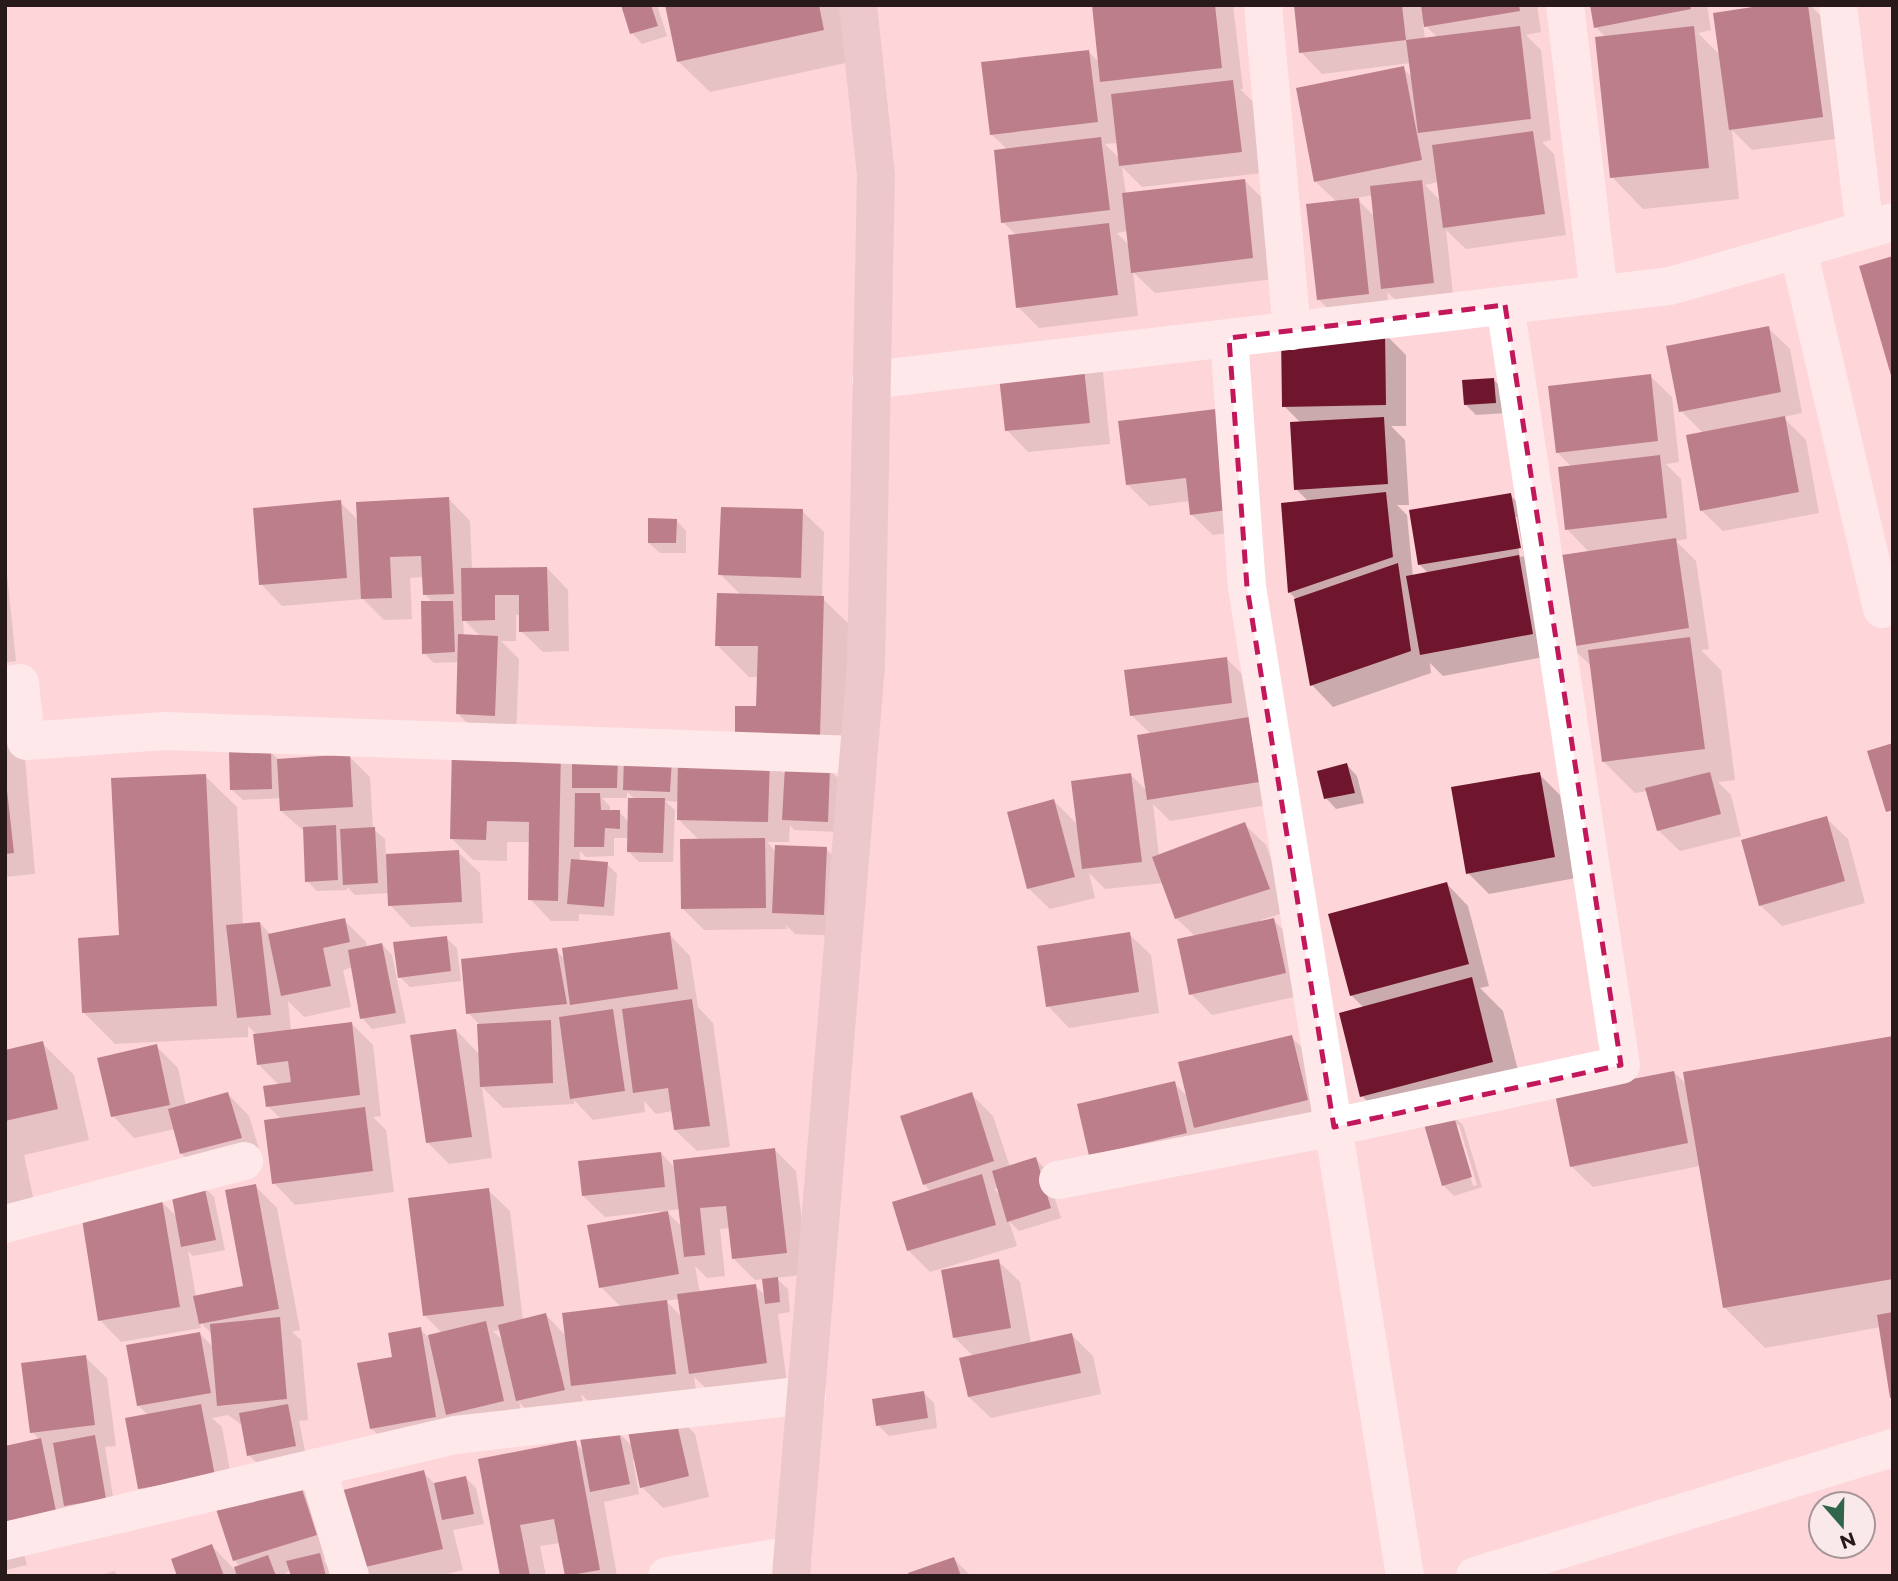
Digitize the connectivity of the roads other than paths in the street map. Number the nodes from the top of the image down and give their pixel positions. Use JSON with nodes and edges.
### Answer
{"nodes":[{"id":1,"x":858,"y":5,"type":"edge"},
{"id":2,"x":1263,"y":5,"type":"edge"},
{"id":3,"x":1566,"y":5,"type":"edge"},
{"id":4,"x":1838,"y":5,"type":"edge"},
{"id":5,"x":1879,"y":226,"type":"edge"},
{"id":6,"x":1798,"y":249,"type":"junction"},
{"id":7,"x":1599,"y":294,"type":"junction"},
{"id":8,"x":1505,"y":305,"type":"junction"},
{"id":9,"x":1292,"y":331,"type":"junction"},
{"id":10,"x":1229,"y":338,"type":"junction"},
{"id":11,"x":871,"y":380,"type":"junction"},
{"id":12,"x":1882,"y":609,"type":"dead end"},
{"id":13,"x":5,"y":685,"type":"edge"},
{"id":14,"x":859,"y":755,"type":"junction"},
{"id":15,"x":1334,"y":1127,"type":"junction"},
{"id":16,"x":244,"y":1161,"type":"dead end"},
{"id":17,"x":1058,"y":1180,"type":"dead end"},
{"id":18,"x":5,"y":1224,"type":"edge"},
{"id":19,"x":807,"y":1395,"type":"junction"},
{"id":20,"x":1893,"y":1448,"type":"edge"},
{"id":21,"x":317,"y":1467,"type":"junction"},
{"id":22,"x":5,"y":1541,"type":"edge"},
{"id":23,"x":792,"y":1565,"type":"edge"},
{"id":24,"x":350,"y":1576,"type":"edge"},
{"id":25,"x":667,"y":1576,"type":"edge"},
{"id":26,"x":1405,"y":1576,"type":"edge"},
{"id":27,"x":1475,"y":1576,"type":"edge"}],
"edges":[{"from":1,"to":11,"type":"street"},
{"from":2,"to":9,"type":"street"},
{"from":3,"to":7,"type":"street"},
{"from":4,"to":5,"type":"street"},
{"from":5,"to":6,"type":"street"},
{"from":6,"to":7,"type":"street"},
{"from":6,"to":12,"type":"street"},
{"from":7,"to":8,"type":"street"},
{"from":8,"to":9,"type":"street"},
{"from":8,"to":15,"type":"street"},
{"from":9,"to":10,"type":"street"},
{"from":10,"to":11,"type":"street"},
{"from":10,"to":15,"type":"street"},
{"from":11,"to":14,"type":"street"},
{"from":13,"to":14,"type":"street"},
{"from":14,"to":19,"type":"street"},
{"from":15,"to":17,"type":"street"},
{"from":15,"to":26,"type":"street"},
{"from":16,"to":18,"type":"street"},
{"from":19,"to":21,"type":"street"},
{"from":19,"to":23,"type":"street"},
{"from":20,"to":27,"type":"street"},
{"from":21,"to":22,"type":"street"},
{"from":21,"to":24,"type":"street"},
{"from":23,"to":25,"type":"street"}]}
